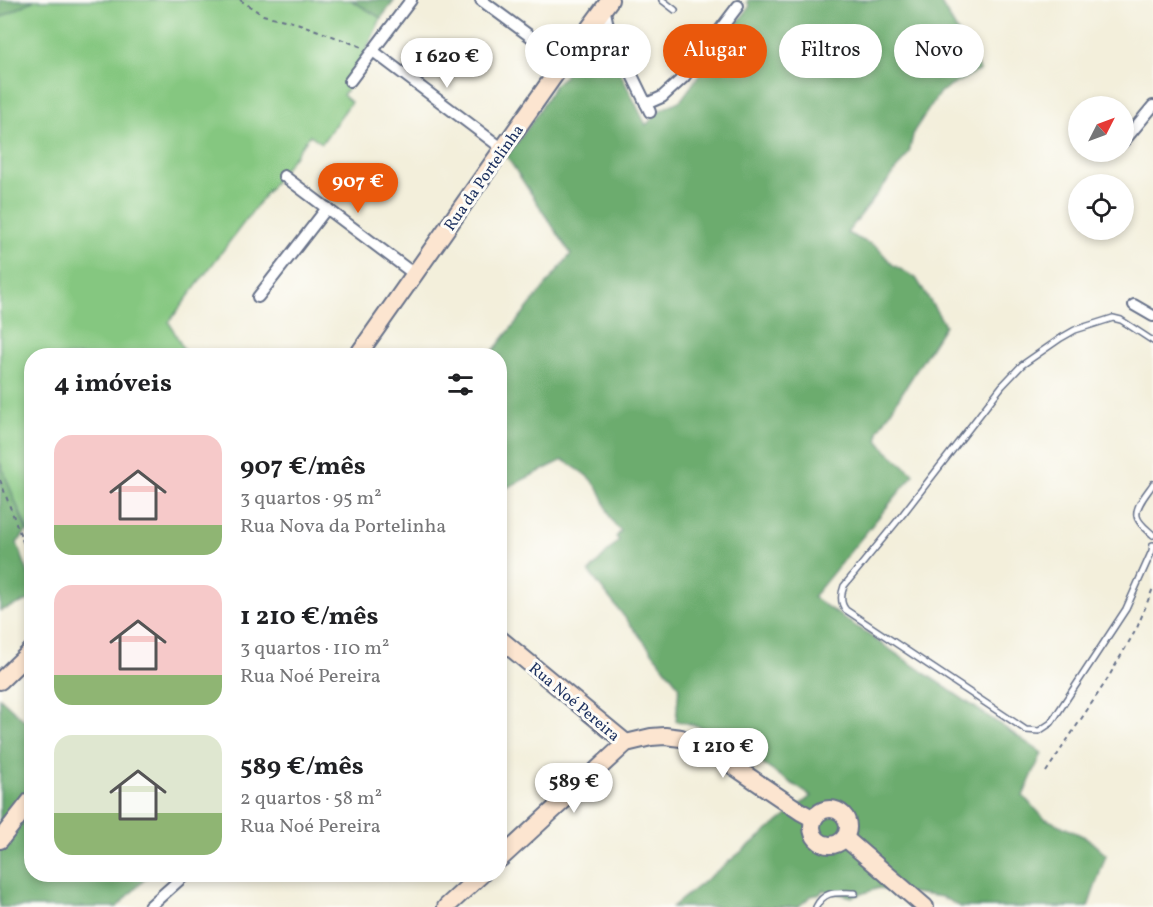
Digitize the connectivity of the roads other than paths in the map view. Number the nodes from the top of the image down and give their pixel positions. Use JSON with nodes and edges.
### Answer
{"nodes":[{"id":1,"x":411,"y":0,"type":"edge"},
{"id":2,"x":481,"y":0,"type":"edge"},
{"id":3,"x":662,"y":0,"type":"edge"},
{"id":4,"x":607,"y":4,"type":"edge"},
{"id":5,"x":738,"y":6,"type":"dead end"},
{"id":6,"x":675,"y":9,"type":"dead end"},
{"id":7,"x":592,"y":24,"type":"edge"},
{"id":8,"x":525,"y":32,"type":"edge"},
{"id":9,"x":373,"y":51,"type":"junction"},
{"id":10,"x":552,"y":78,"type":"edge"},
{"id":11,"x":350,"y":81,"type":"dead end"},
{"id":12,"x":1153,"y":106,"type":"edge"},
{"id":13,"x":1134,"y":129,"type":"edge"},
{"id":14,"x":503,"y":149,"type":"junction"},
{"id":15,"x":284,"y":176,"type":"dead end"},
{"id":16,"x":327,"y":208,"type":"junction"},
{"id":17,"x":414,"y":274,"type":"junction"},
{"id":18,"x":258,"y":297,"type":"dead end"},
{"id":19,"x":1134,"y":305,"type":"dead end"},
{"id":20,"x":1153,"y":316,"type":"edge"},
{"id":21,"x":1153,"y":341,"type":"edge"},
{"id":22,"x":363,"y":348,"type":"edge"},
{"id":23,"x":1153,"y":484,"type":"edge"},
{"id":24,"x":1153,"y":535,"type":"edge"},
{"id":25,"x":1153,"y":545,"type":"edge"},
{"id":26,"x":507,"y":645,"type":"edge"},
{"id":27,"x":24,"y":658,"type":"edge"},
{"id":28,"x":0,"y":681,"type":"edge"},
{"id":29,"x":626,"y":743,"type":"junction"},
{"id":30,"x":24,"y":809,"type":"edge"},
{"id":31,"x":814,"y":819,"type":"junction"},
{"id":32,"x":845,"y":838,"type":"junction"},
{"id":33,"x":0,"y":840,"type":"edge"},
{"id":34,"x":507,"y":853,"type":"edge"},
{"id":35,"x":177,"y":882,"type":"edge"},
{"id":36,"x":473,"y":882,"type":"edge"},
{"id":37,"x":855,"y":893,"type":"dead end"},
{"id":38,"x":149,"y":907,"type":"edge"},
{"id":39,"x":446,"y":907,"type":"edge"},
{"id":40,"x":816,"y":907,"type":"edge"},
{"id":41,"x":925,"y":907,"type":"edge"}],
"edges":[{"from":1,"to":9,"type":"street"},
{"from":2,"to":8,"type":"street"},
{"from":3,"to":6,"type":"lane"},
{"from":4,"to":5,"type":"street"},
{"from":4,"to":7,"type":"street","name":"Rua da Portelinha"},
{"from":9,"to":11,"type":"street"},
{"from":9,"to":14,"type":"street"},
{"from":10,"to":14,"type":"street","name":"Rua da Portelinha"},
{"from":12,"to":13,"type":"street"},
{"from":14,"to":17,"type":"street","name":"Rua da Portelinha"},
{"from":15,"to":16,"type":"street"},
{"from":16,"to":17,"type":"street"},
{"from":16,"to":18,"type":"street"},
{"from":17,"to":22,"type":"street","name":"Rua da Portelinha"},
{"from":19,"to":20,"type":"street"},
{"from":21,"to":25,"type":"lane"},
{"from":23,"to":24,"type":"lane"},
{"from":26,"to":29,"type":"street","name":"Rua Noé Pereira"},
{"from":27,"to":28,"type":"street"},
{"from":29,"to":31,"type":"street","name":"Rua Noé Pereira"},
{"from":29,"to":34,"type":"street"},
{"from":30,"to":33,"type":"street"},
{"from":31,"to":32,"type":"street"},
{"from":31,"to":32,"type":"street"},
{"from":32,"to":41,"type":"street"},
{"from":35,"to":38,"type":"street"},
{"from":36,"to":39,"type":"street"},
{"from":37,"to":40,"type":"lane"}]}
